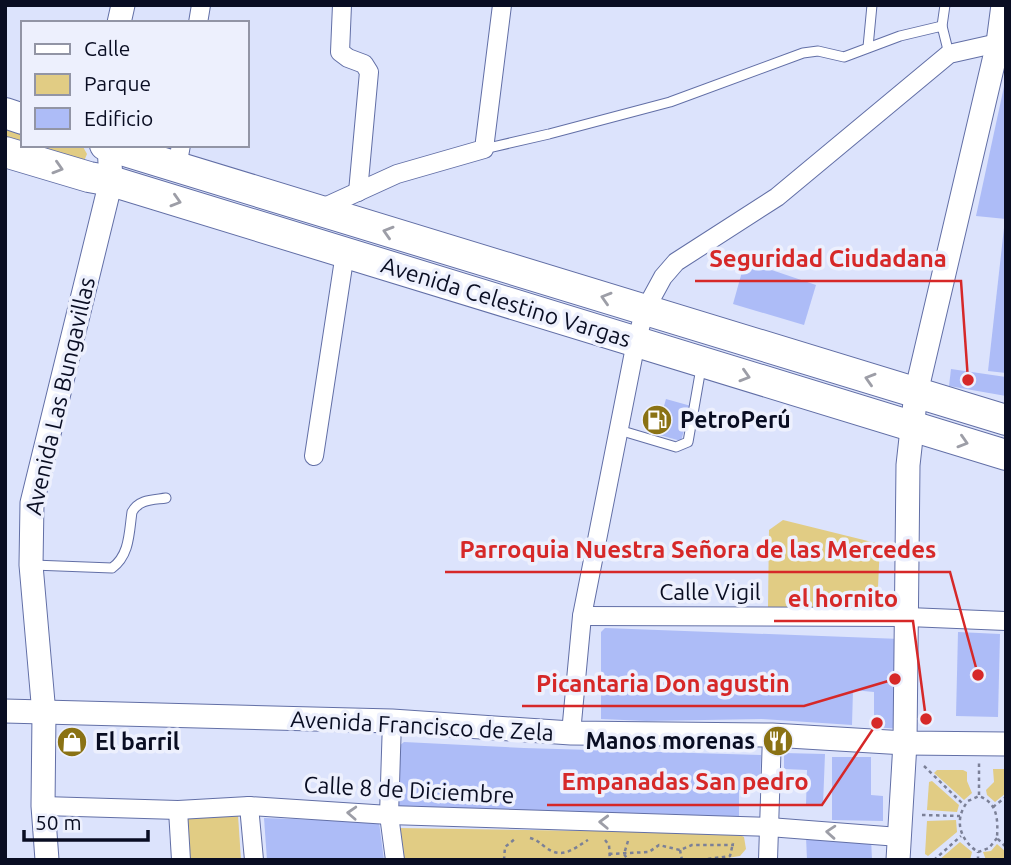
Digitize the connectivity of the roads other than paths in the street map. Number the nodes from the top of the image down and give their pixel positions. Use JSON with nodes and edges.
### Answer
{"nodes":[{"id":1,"x":342,"y":5,"type":"edge"},
{"id":2,"x":502,"y":5,"type":"edge"},
{"id":3,"x":872,"y":5,"type":"edge"},
{"id":4,"x":945,"y":5,"type":"edge"},
{"id":5,"x":1003,"y":5,"type":"edge"},
{"id":6,"x":942,"y":26,"type":"junction"},
{"id":7,"x":998,"y":43,"type":"junction"},
{"id":8,"x":869,"y":47,"type":"junction"},
{"id":9,"x":949,"y":54,"type":"junction"},
{"id":10,"x":108,"y":147,"type":"edge"},
{"id":11,"x":115,"y":147,"type":"edge"},
{"id":12,"x":484,"y":149,"type":"junction"},
{"id":13,"x":5,"y":152,"type":"edge"},
{"id":14,"x":179,"y":156,"type":"edge"},
{"id":15,"x":111,"y":181,"type":"junction"},
{"id":16,"x":358,"y":192,"type":"junction"},
{"id":17,"x":279,"y":198,"type":"junction"},
{"id":18,"x":318,"y":210,"type":"junction"},
{"id":19,"x":271,"y":230,"type":"junction"},
{"id":20,"x":345,"y":253,"type":"junction"},
{"id":21,"x":645,"y":310,"type":"junction"},
{"id":22,"x":636,"y":342,"type":"junction"},
{"id":23,"x":702,"y":363,"type":"junction"},
{"id":24,"x":916,"y":393,"type":"junction"},
{"id":25,"x":1006,"y":420,"type":"edge"},
{"id":26,"x":911,"y":426,"type":"junction"},
{"id":27,"x":619,"y":430,"type":"junction"},
{"id":28,"x":314,"y":456,"type":"dead end"},
{"id":29,"x":1006,"y":456,"type":"edge"},
{"id":30,"x":166,"y":498,"type":"dead end"},
{"id":31,"x":31,"y":565,"type":"junction"},
{"id":32,"x":582,"y":616,"type":"junction"},
{"id":33,"x":908,"y":617,"type":"junction"},
{"id":34,"x":1006,"y":621,"type":"edge"},
{"id":35,"x":5,"y":711,"type":"edge"},
{"id":36,"x":44,"y":714,"type":"junction"},
{"id":37,"x":392,"y":721,"type":"junction"},
{"id":38,"x":571,"y":733,"type":"junction"},
{"id":39,"x":772,"y":735,"type":"junction"},
{"id":40,"x":905,"y":743,"type":"junction"},
{"id":41,"x":1006,"y":744,"type":"edge"},
{"id":42,"x":43,"y":806,"type":"junction"},
{"id":43,"x":249,"y":806,"type":"junction"},
{"id":44,"x":178,"y":810,"type":"junction"},
{"id":45,"x":389,"y":815,"type":"junction"},
{"id":46,"x":769,"y":827,"type":"junction"},
{"id":47,"x":899,"y":848,"type":"edge"},
{"id":48,"x":47,"y":860,"type":"edge"},
{"id":49,"x":181,"y":860,"type":"edge"},
{"id":50,"x":254,"y":860,"type":"edge"},
{"id":51,"x":395,"y":860,"type":"edge"},
{"id":52,"x":768,"y":860,"type":"edge"}],
"edges":[{"from":1,"to":16,"type":"street"},
{"from":2,"to":12,"type":"street"},
{"from":3,"to":8,"type":"lane"},
{"from":4,"to":6,"type":"lane"},
{"from":5,"to":7,"type":"street"},
{"from":6,"to":8,"type":"lane"},
{"from":6,"to":9,"type":"lane"},
{"from":7,"to":9,"type":"street"},
{"from":7,"to":24,"type":"street"},
{"from":8,"to":12,"type":"lane"},
{"from":9,"to":21,"type":"street"},
{"from":10,"to":15,"type":"street","name":"Avenida Las Bungavillas"},
{"from":11,"to":14,"type":"highway","name":"Avenida Celestino Vargas"},
{"from":12,"to":16,"type":"street"},
{"from":13,"to":15,"type":"highway","name":"Avenida Celestino Vargas","one_way":true},
{"from":14,"to":17,"type":"highway","name":"Avenida Celestino Vargas"},
{"from":15,"to":19,"type":"highway","name":"Avenida Celestino Vargas","one_way":true},
{"from":15,"to":31,"type":"street","name":"Avenida Las Bungavillas"},
{"from":16,"to":18,"type":"street"},
{"from":17,"to":18,"type":"highway","name":"Avenida Celestino Vargas"},
{"from":17,"to":19,"type":"highway"},
{"from":21,"to":18,"type":"highway","name":"Avenida Celestino Vargas","one_way":true},
{"from":19,"to":20,"type":"highway","name":"Avenida Celestino Vargas"},
{"from":20,"to":22,"type":"highway","name":"Avenida Celestino Vargas"},
{"from":20,"to":28,"type":"street"},
{"from":21,"to":22,"type":"street"},
{"from":24,"to":21,"type":"highway","name":"Avenida Celestino Vargas","one_way":true},
{"from":22,"to":23,"type":"highway","name":"Avenida Celestino Vargas"},
{"from":22,"to":27,"type":"street"},
{"from":23,"to":26,"type":"highway","name":"Avenida Celestino Vargas","one_way":true},
{"from":23,"to":27,"type":"lane"},
{"from":24,"to":25,"type":"highway","name":"Avenida Celestino Vargas"},
{"from":24,"to":26,"type":"street"},
{"from":26,"to":29,"type":"highway","name":"Avenida Celestino Vargas","one_way":true},
{"from":26,"to":33,"type":"street"},
{"from":27,"to":32,"type":"street"},
{"from":30,"to":31,"type":"lane"},
{"from":31,"to":36,"type":"street","name":"Avenida Las Bungavillas"},
{"from":32,"to":33,"type":"street","name":"Calle Vigil"},
{"from":32,"to":38,"type":"street"},
{"from":33,"to":34,"type":"street","name":"Calle Vigil"},
{"from":33,"to":40,"type":"street"},
{"from":35,"to":36,"type":"street","name":"Avenida Francisco de Zela"},
{"from":36,"to":37,"type":"street","name":"Avenida Francisco de Zela"},
{"from":36,"to":42,"type":"street","name":"Avenida Las Bungavillas"},
{"from":37,"to":38,"type":"street","name":"Avenida Francisco de Zela"},
{"from":37,"to":45,"type":"street"},
{"from":38,"to":39,"type":"street","name":"Avenida Francisco de Zela"},
{"from":39,"to":40,"type":"street","name":"Avenida Francisco de Zela"},
{"from":39,"to":46,"type":"street"},
{"from":40,"to":41,"type":"street","name":"Avenida Francisco de Zela"},
{"from":40,"to":47,"type":"street"},
{"from":42,"to":44,"type":"street","name":"Calle 8 de Diciembre"},
{"from":42,"to":48,"type":"street","name":"Avenida Las Bungavillas"},
{"from":43,"to":44,"type":"street","name":"Calle 8 de Diciembre"},
{"from":45,"to":43,"type":"street","name":"Calle 8 de Diciembre","one_way":true},
{"from":43,"to":50,"type":"street"},
{"from":44,"to":49,"type":"street"},
{"from":46,"to":45,"type":"street","name":"Calle 8 de Diciembre","one_way":true},
{"from":45,"to":51,"type":"street"},
{"from":47,"to":46,"type":"street","name":"Calle 8 de Diciembre","one_way":true},
{"from":46,"to":52,"type":"street"}]}
